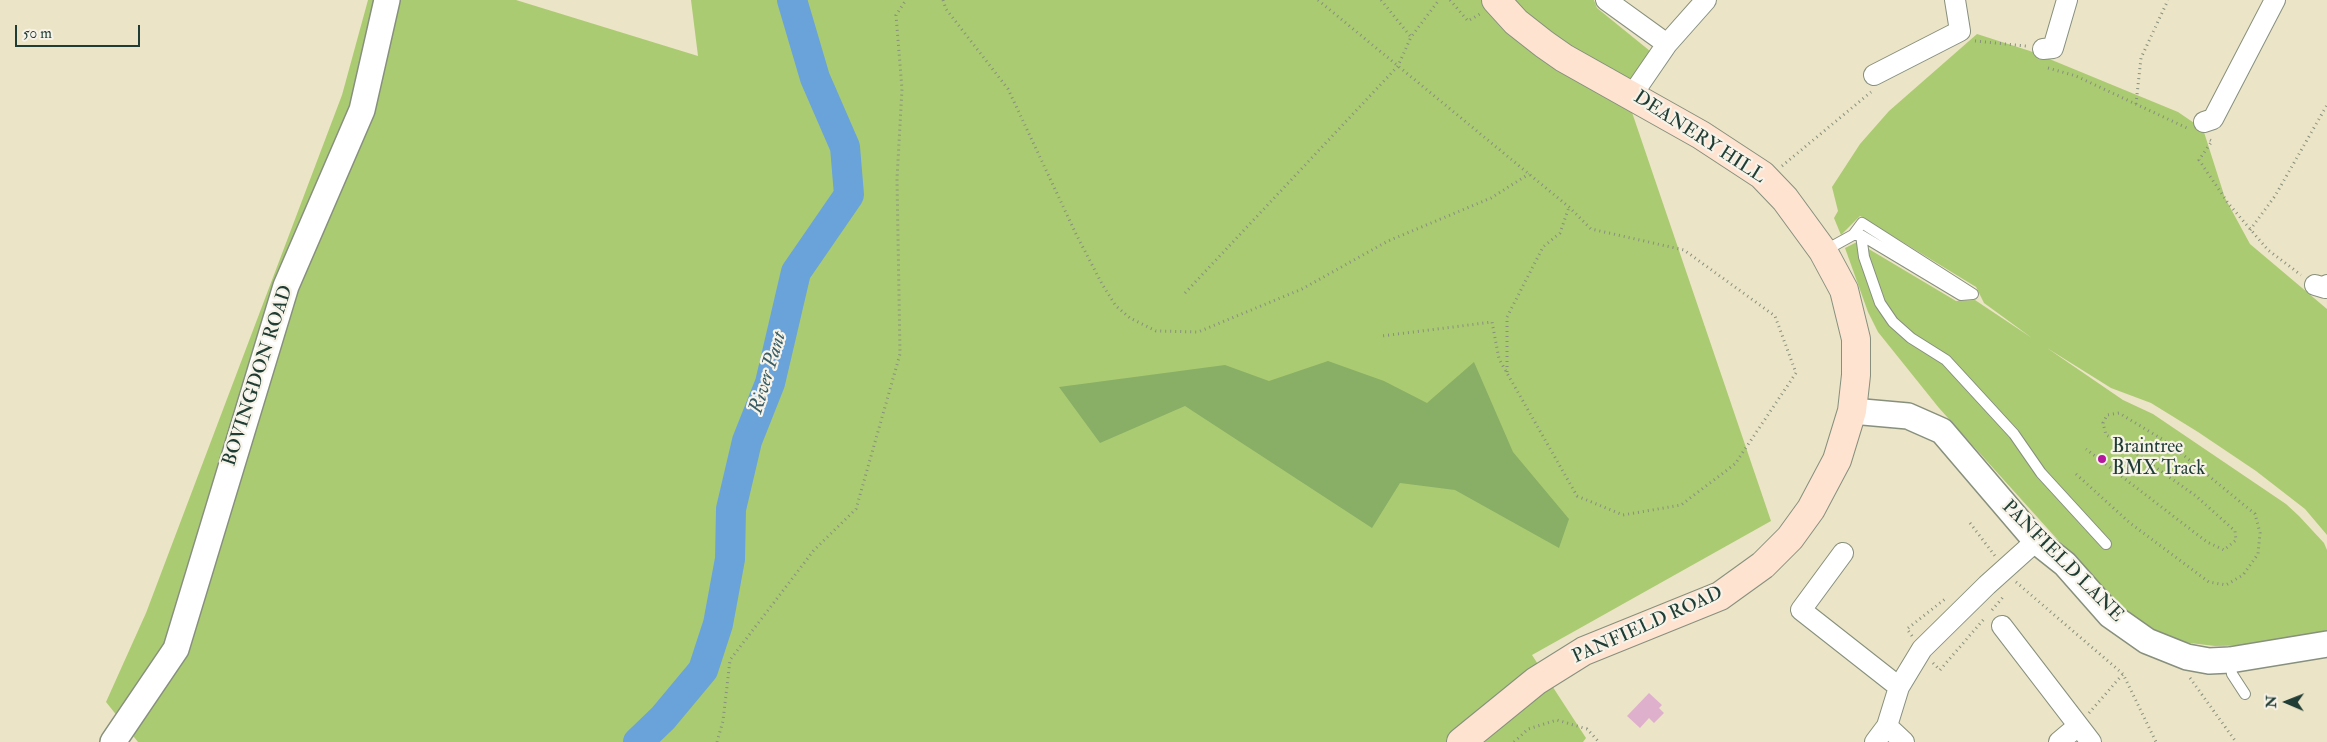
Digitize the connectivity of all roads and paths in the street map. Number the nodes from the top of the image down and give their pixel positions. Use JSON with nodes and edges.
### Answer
{"nodes":[{"id":1,"x":387,"y":0,"type":"edge"},
{"id":2,"x":906,"y":0,"type":"edge"},
{"id":3,"x":943,"y":0,"type":"edge"},
{"id":4,"x":1318,"y":0,"type":"edge"},
{"id":5,"x":1381,"y":0,"type":"edge"},
{"id":6,"x":1439,"y":0,"type":"edge"},
{"id":7,"x":1450,"y":0,"type":"edge"},
{"id":8,"x":1606,"y":0,"type":"edge"},
{"id":9,"x":1706,"y":0,"type":"edge"},
{"id":10,"x":1955,"y":0,"type":"edge"},
{"id":11,"x":2067,"y":0,"type":"edge"},
{"id":12,"x":2168,"y":0,"type":"edge"},
{"id":13,"x":2276,"y":0,"type":"edge"},
{"id":14,"x":1497,"y":1,"type":"edge"},
{"id":15,"x":1967,"y":34,"type":"junction"},
{"id":16,"x":1411,"y":37,"type":"junction"},
{"id":17,"x":1667,"y":44,"type":"junction"},
{"id":18,"x":2051,"y":50,"type":"junction"},
{"id":19,"x":1398,"y":66,"type":"junction"},
{"id":20,"x":1875,"y":82,"type":"joint"},
{"id":21,"x":1632,"y":95,"type":"junction"},
{"id":22,"x":2136,"y":104,"type":"junction"},
{"id":23,"x":2327,"y":105,"type":"edge"},
{"id":24,"x":2201,"y":130,"type":"junction"},
{"id":25,"x":1529,"y":174,"type":"junction"},
{"id":26,"x":1766,"y":179,"type":"junction"},
{"id":27,"x":1569,"y":207,"type":"junction"},
{"id":28,"x":2250,"y":230,"type":"junction"},
{"id":29,"x":1857,"y":235,"type":"junction"},
{"id":30,"x":1823,"y":251,"type":"junction"},
{"id":31,"x":2324,"y":288,"type":"edge"},
{"id":32,"x":1185,"y":293,"type":"dead end"},
{"id":33,"x":1382,"y":336,"type":"dead end"},
{"id":34,"x":1507,"y":373,"type":"junction"},
{"id":35,"x":1852,"y":411,"type":"junction"},
{"id":36,"x":2086,"y":449,"type":"dead end"},
{"id":37,"x":2076,"y":474,"type":"dead end"},
{"id":38,"x":2036,"y":541,"type":"junction"},
{"id":39,"x":2106,"y":544,"type":"dead end"},
{"id":40,"x":1844,"y":553,"type":"dead end"},
{"id":41,"x":2002,"y":626,"type":"dead end"},
{"id":42,"x":2327,"y":644,"type":"edge"},
{"id":43,"x":2187,"y":657,"type":"junction"},
{"id":44,"x":2230,"y":660,"type":"junction"},
{"id":45,"x":2123,"y":674,"type":"dead end"},
{"id":46,"x":1899,"y":688,"type":"junction"},
{"id":47,"x":2245,"y":694,"type":"dead end"},
{"id":48,"x":1887,"y":726,"type":"junction"},
{"id":49,"x":2078,"y":726,"type":"junction"},
{"id":50,"x":113,"y":742,"type":"edge"},
{"id":51,"x":717,"y":742,"type":"edge"},
{"id":52,"x":1461,"y":742,"type":"edge"},
{"id":53,"x":1514,"y":742,"type":"edge"},
{"id":54,"x":1599,"y":742,"type":"edge"},
{"id":55,"x":1875,"y":742,"type":"edge"},
{"id":56,"x":1904,"y":742,"type":"edge"},
{"id":57,"x":2059,"y":742,"type":"edge"},
{"id":58,"x":2091,"y":742,"type":"edge"},
{"id":59,"x":2236,"y":742,"type":"edge"}],
"edges":[{"from":1,"to":50,"type":"street","name":"BOVINGDON ROAD"},
{"from":2,"to":51,"type":"path"},
{"from":3,"to":25,"type":"path"},
{"from":4,"to":19,"type":"path"},
{"from":5,"to":16,"type":"path"},
{"from":6,"to":16,"type":"path"},
{"from":7,"to":14,"type":"path"},
{"from":8,"to":17,"type":"street"},
{"from":9,"to":17,"type":"street"},
{"from":10,"to":15,"type":"street"},
{"from":11,"to":18,"type":"street"},
{"from":12,"to":22,"type":"path"},
{"from":13,"to":24,"type":"street"},
{"from":14,"to":21,"type":"main road","name":"DEANERY HILL"},
{"from":15,"to":18,"type":"path"},
{"from":15,"to":20,"type":"street"},
{"from":16,"to":19,"type":"path"},
{"from":17,"to":21,"type":"street"},
{"from":18,"to":22,"type":"path"},
{"from":19,"to":25,"type":"path"},
{"from":19,"to":32,"type":"path"},
{"from":20,"to":26,"type":"path"},
{"from":21,"to":26,"type":"main road","name":"DEANERY HILL"},
{"from":22,"to":24,"type":"path"},
{"from":23,"to":28,"type":"path"},
{"from":24,"to":28,"type":"path"},
{"from":25,"to":27,"type":"path"},
{"from":26,"to":30,"type":"main road","name":"DEANERY HILL"},
{"from":27,"to":34,"type":"path"},
{"from":27,"to":34,"type":"path"},
{"from":28,"to":31,"type":"path"},
{"from":29,"to":29,"type":"lane"},
{"from":29,"to":30,"type":"lane"},
{"from":29,"to":39,"type":"lane"},
{"from":30,"to":35,"type":"main road","name":"DEANERY HILL"},
{"from":33,"to":34,"type":"path"},
{"from":35,"to":38,"type":"street","name":"PANFIELD LANE"},
{"from":35,"to":52,"type":"main road","name":"PANFIELD ROAD"},
{"from":36,"to":37,"type":"path"},
{"from":38,"to":43,"type":"street","name":"PANFIELD LANE"},
{"from":38,"to":46,"type":"street"},
{"from":40,"to":46,"type":"street"},
{"from":41,"to":49,"type":"street"},
{"from":42,"to":44,"type":"street","name":"PANFIELD LANE"},
{"from":43,"to":44,"type":"street","name":"PANFIELD LANE"},
{"from":43,"to":59,"type":"path"},
{"from":44,"to":47,"type":"lane"},
{"from":45,"to":49,"type":"path"},
{"from":46,"to":48,"type":"street"},
{"from":48,"to":55,"type":"street"},
{"from":48,"to":56,"type":"street"},
{"from":49,"to":57,"type":"street"},
{"from":49,"to":58,"type":"street"},
{"from":53,"to":54,"type":"path"}]}
